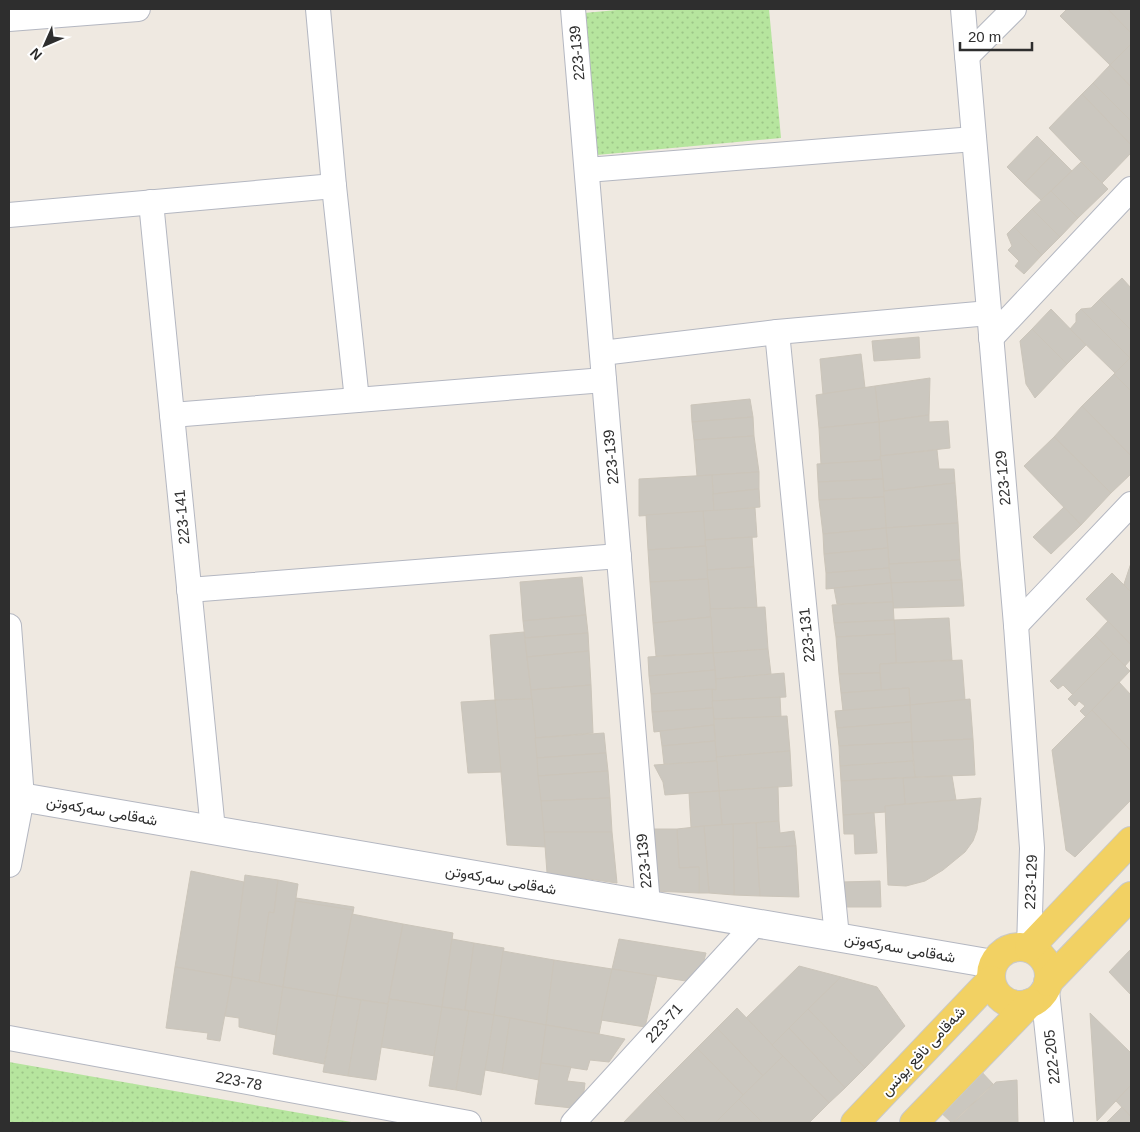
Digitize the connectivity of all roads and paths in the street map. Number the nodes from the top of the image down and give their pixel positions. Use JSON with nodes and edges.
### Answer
{"nodes":[{"id":1,"x":138,"y":9,"type":"edge"},
{"id":2,"x":318,"y":9,"type":"edge"},
{"id":3,"x":573,"y":9,"type":"edge"},
{"id":4,"x":963,"y":9,"type":"edge"},
{"id":5,"x":1014,"y":9,"type":"edge"},
{"id":6,"x":9,"y":19,"type":"edge"},
{"id":7,"x":967,"y":56,"type":"junction"},
{"id":8,"x":974,"y":139,"type":"junction"},
{"id":9,"x":586,"y":170,"type":"junction"},
{"id":10,"x":334,"y":186,"type":"junction"},
{"id":11,"x":1131,"y":189,"type":"edge"},
{"id":12,"x":152,"y":202,"type":"junction"},
{"id":13,"x":9,"y":215,"type":"edge"},
{"id":14,"x":989,"y":313,"type":"junction"},
{"id":15,"x":777,"y":332,"type":"junction"},
{"id":16,"x":991,"y":338,"type":"junction"},
{"id":17,"x":602,"y":353,"type":"junction"},
{"id":18,"x":604,"y":380,"type":"junction"},
{"id":19,"x":356,"y":400,"type":"junction"},
{"id":20,"x":172,"y":415,"type":"junction"},
{"id":21,"x":1131,"y":504,"type":"edge"},
{"id":22,"x":619,"y":556,"type":"junction"},
{"id":23,"x":189,"y":590,"type":"junction"},
{"id":24,"x":1016,"y":625,"type":"junction"},
{"id":25,"x":9,"y":626,"type":"edge"},
{"id":26,"x":15,"y":796,"type":"edge"},
{"id":27,"x":213,"y":830,"type":"junction"},
{"id":28,"x":1131,"y":841,"type":"edge"},
{"id":29,"x":9,"y":865,"type":"edge"},
{"id":30,"x":1131,"y":896,"type":"edge"},
{"id":31,"x":648,"y":905,"type":"junction"},
{"id":32,"x":755,"y":924,"type":"junction"},
{"id":33,"x":837,"y":938,"type":"junction"},
{"id":34,"x":1029,"y":948,"type":"junction"},
{"id":35,"x":992,"y":972,"type":"junction"},
{"id":36,"x":1041,"y":992,"type":"junction"},
{"id":37,"x":9,"y":1038,"type":"edge"},
{"id":38,"x":469,"y":1123,"type":"edge"},
{"id":39,"x":573,"y":1123,"type":"edge"},
{"id":40,"x":855,"y":1123,"type":"edge"},
{"id":41,"x":914,"y":1123,"type":"edge"},
{"id":42,"x":1059,"y":1123,"type":"edge"}],
"edges":[{"from":1,"to":6,"type":"street"},
{"from":2,"to":10,"type":"street"},
{"from":3,"to":9,"type":"street","name":"223-139"},
{"from":4,"to":7,"type":"street","name":"223-129"},
{"from":5,"to":7,"type":"street"},
{"from":7,"to":8,"type":"street","name":"223-129"},
{"from":8,"to":9,"type":"street"},
{"from":8,"to":14,"type":"street","name":"223-129"},
{"from":9,"to":17,"type":"street","name":"223-139"},
{"from":10,"to":12,"type":"street"},
{"from":10,"to":19,"type":"street"},
{"from":11,"to":16,"type":"street"},
{"from":12,"to":13,"type":"street"},
{"from":12,"to":20,"type":"street","name":"223-141"},
{"from":14,"to":15,"type":"street"},
{"from":14,"to":16,"type":"street","name":"223-129"},
{"from":15,"to":17,"type":"street"},
{"from":15,"to":33,"type":"street","name":"223-131"},
{"from":16,"to":24,"type":"street","name":"223-129"},
{"from":17,"to":18,"type":"street","name":"223-139"},
{"from":18,"to":19,"type":"street"},
{"from":18,"to":22,"type":"street","name":"223-139"},
{"from":19,"to":20,"type":"street"},
{"from":20,"to":23,"type":"street","name":"223-141"},
{"from":21,"to":24,"type":"street"},
{"from":22,"to":23,"type":"street"},
{"from":22,"to":31,"type":"street","name":"223-139"},
{"from":23,"to":27,"type":"street","name":"223-141"},
{"from":24,"to":34,"type":"street","name":"223-129"},
{"from":25,"to":26,"type":"street"},
{"from":26,"to":27,"type":"street","name":"شەقامی سەرکەوتن"},
{"from":26,"to":29,"type":"street"},
{"from":27,"to":31,"type":"street","name":"شەقامی سەرکەوتن"},
{"from":28,"to":34,"type":"main road"},
{"from":30,"to":36,"type":"main road"},
{"from":31,"to":32,"type":"street","name":"شەقامی سەرکەوتن"},
{"from":32,"to":33,"type":"street","name":"شەقامی سەرکەوتن"},
{"from":32,"to":39,"type":"street","name":"223-71"},
{"from":33,"to":35,"type":"street","name":"شەقامی سەرکەوتن"},
{"from":34,"to":35,"type":"main road","name":"شەقامی نافع یونس"},
{"from":34,"to":36,"type":"main road"},
{"from":35,"to":36,"type":"main road"},
{"from":35,"to":40,"type":"main road","name":"شەقامی نافع یونس"},
{"from":36,"to":41,"type":"main road"},
{"from":36,"to":42,"type":"street","name":"222-205"},
{"from":37,"to":38,"type":"street","name":"223-78"}]}
